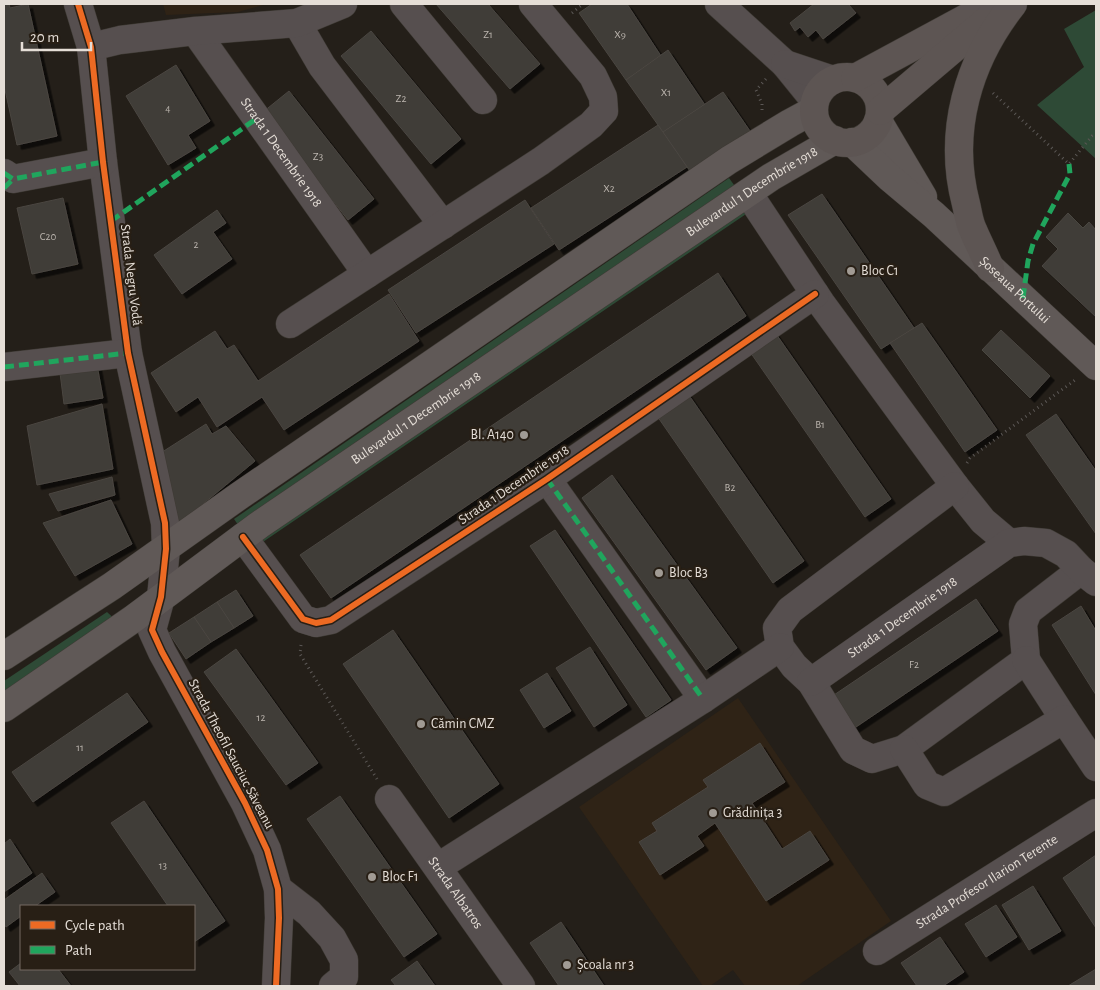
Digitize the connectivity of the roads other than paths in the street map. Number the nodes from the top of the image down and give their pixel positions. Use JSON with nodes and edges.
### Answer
{"nodes":[{"id":1,"x":78,"y":4,"type":"edge"},
{"id":2,"x":342,"y":4,"type":"edge"},
{"id":3,"x":404,"y":4,"type":"edge"},
{"id":4,"x":534,"y":4,"type":"edge"},
{"id":5,"x":719,"y":4,"type":"edge"},
{"id":6,"x":994,"y":4,"type":"edge"},
{"id":7,"x":1006,"y":4,"type":"edge"},
{"id":8,"x":1013,"y":4,"type":"edge"},
{"id":9,"x":297,"y":23,"type":"junction"},
{"id":10,"x":195,"y":31,"type":"junction"},
{"id":11,"x":91,"y":47,"type":"junction"},
{"id":12,"x":785,"y":64,"type":"junction"},
{"id":13,"x":844,"y":79,"type":"junction"},
{"id":14,"x":483,"y":100,"type":"dead end"},
{"id":15,"x":814,"y":106,"type":"junction"},
{"id":16,"x":879,"y":116,"type":"junction"},
{"id":17,"x":843,"y":141,"type":"junction"},
{"id":18,"x":103,"y":162,"type":"junction"},
{"id":19,"x":7,"y":180,"type":"edge"},
{"id":20,"x":748,"y":193,"type":"junction"},
{"id":21,"x":934,"y":215,"type":"junction"},
{"id":22,"x":443,"y":225,"type":"junction"},
{"id":23,"x":990,"y":268,"type":"junction"},
{"id":24,"x":367,"y":274,"type":"junction"},
{"id":25,"x":815,"y":294,"type":"junction"},
{"id":26,"x":290,"y":324,"type":"dead end"},
{"id":27,"x":128,"y":353,"type":"junction"},
{"id":28,"x":1096,"y":365,"type":"edge"},
{"id":29,"x":4,"y":367,"type":"edge"},
{"id":30,"x":547,"y":479,"type":"junction"},
{"id":31,"x":955,"y":486,"type":"junction"},
{"id":32,"x":243,"y":537,"type":"junction"},
{"id":33,"x":1009,"y":543,"type":"junction"},
{"id":34,"x":166,"y":549,"type":"junction"},
{"id":35,"x":1088,"y":576,"type":"edge"},
{"id":36,"x":161,"y":597,"type":"junction"},
{"id":37,"x":780,"y":647,"type":"junction"},
{"id":38,"x":4,"y":656,"type":"edge"},
{"id":39,"x":1026,"y":660,"type":"junction"},
{"id":40,"x":811,"y":682,"type":"junction"},
{"id":41,"x":703,"y":699,"type":"junction"},
{"id":42,"x":4,"y":708,"type":"edge"},
{"id":43,"x":1064,"y":719,"type":"junction"},
{"id":44,"x":904,"y":750,"type":"junction"},
{"id":45,"x":1096,"y":767,"type":"edge"},
{"id":46,"x":389,"y":799,"type":"road end"},
{"id":47,"x":1096,"y":813,"type":"edge"},
{"id":48,"x":438,"y":867,"type":"junction"},
{"id":49,"x":278,"y":889,"type":"junction"},
{"id":50,"x":877,"y":951,"type":"dead end"},
{"id":51,"x":276,"y":986,"type":"edge"},
{"id":52,"x":333,"y":986,"type":"edge"},
{"id":53,"x":521,"y":986,"type":"edge"}],
"edges":[{"from":1,"to":11,"type":"street","name":"Strada Negru Vodă"},
{"from":2,"to":9,"type":"street"},
{"from":3,"to":14,"type":"street"},
{"from":4,"to":22,"type":"street"},
{"from":5,"to":12,"type":"street"},
{"from":6,"to":13,"type":"highway"},
{"from":7,"to":16,"type":"highway"},
{"from":8,"to":23,"type":"highway"},
{"from":9,"to":10,"type":"street"},
{"from":9,"to":22,"type":"street"},
{"from":10,"to":11,"type":"street"},
{"from":10,"to":24,"type":"street","name":"Strada 1 Decembrie 1918"},
{"from":11,"to":18,"type":"street","name":"Strada Negru Vodă"},
{"from":12,"to":13,"type":"street"},
{"from":12,"to":15,"type":"street"},
{"from":13,"to":15,"type":"highway"},
{"from":13,"to":16,"type":"highway"},
{"from":15,"to":17,"type":"highway"},
{"from":15,"to":34,"type":"main road"},
{"from":16,"to":17,"type":"highway"},
{"from":16,"to":21,"type":"main road"},
{"from":17,"to":20,"type":"main road","name":"Bulevardul 1 Decembrie 1918"},
{"from":17,"to":21,"type":"main road"},
{"from":18,"to":19,"type":"street"},
{"from":18,"to":27,"type":"street","name":"Strada Negru Vodă"},
{"from":20,"to":25,"type":"street"},
{"from":20,"to":32,"type":"main road","name":"Bulevardul 1 Decembrie 1918"},
{"from":21,"to":23,"type":"main road","name":"Șoseaua Portului"},
{"from":22,"to":24,"type":"street"},
{"from":23,"to":28,"type":"main road","name":"Șoseaua Portului"},
{"from":24,"to":26,"type":"street"},
{"from":25,"to":30,"type":"street","name":"Strada 1 Decembrie 1918"},
{"from":25,"to":31,"type":"street"},
{"from":27,"to":29,"type":"street"},
{"from":27,"to":34,"type":"street","name":"Strada Negru Vodă"},
{"from":30,"to":32,"type":"street","name":"Strada 1 Decembrie 1918"},
{"from":30,"to":41,"type":"street","name":"Strada 1 Decembrie 1918"},
{"from":31,"to":33,"type":"street"},
{"from":31,"to":37,"type":"street"},
{"from":32,"to":36,"type":"main road","name":"Bulevardul 1 Decembrie 1918"},
{"from":33,"to":35,"type":"street"},
{"from":33,"to":40,"type":"street","name":"Strada 1 Decembrie 1918"},
{"from":34,"to":36,"type":"street","name":"Strada Theofil Sauciuc Săveanu"},
{"from":34,"to":38,"type":"main road"},
{"from":35,"to":39,"type":"street"},
{"from":36,"to":42,"type":"main road","name":"Bulevardul 1 Decembrie 1918"},
{"from":36,"to":49,"type":"street","name":"Strada Theofil Sauciuc Săveanu"},
{"from":37,"to":40,"type":"street"},
{"from":37,"to":41,"type":"street"},
{"from":39,"to":43,"type":"street"},
{"from":39,"to":44,"type":"street"},
{"from":40,"to":44,"type":"street"},
{"from":41,"to":48,"type":"street"},
{"from":43,"to":44,"type":"street"},
{"from":43,"to":45,"type":"street"},
{"from":46,"to":48,"type":"street","name":"Strada Albatros"},
{"from":47,"to":50,"type":"street","name":"Strada Profesor Ilarion Terente"},
{"from":48,"to":53,"type":"street","name":"Strada Albatros"},
{"from":49,"to":51,"type":"street","name":"Strada Theofil Sauciuc Săveanu"},
{"from":49,"to":52,"type":"street"}]}
